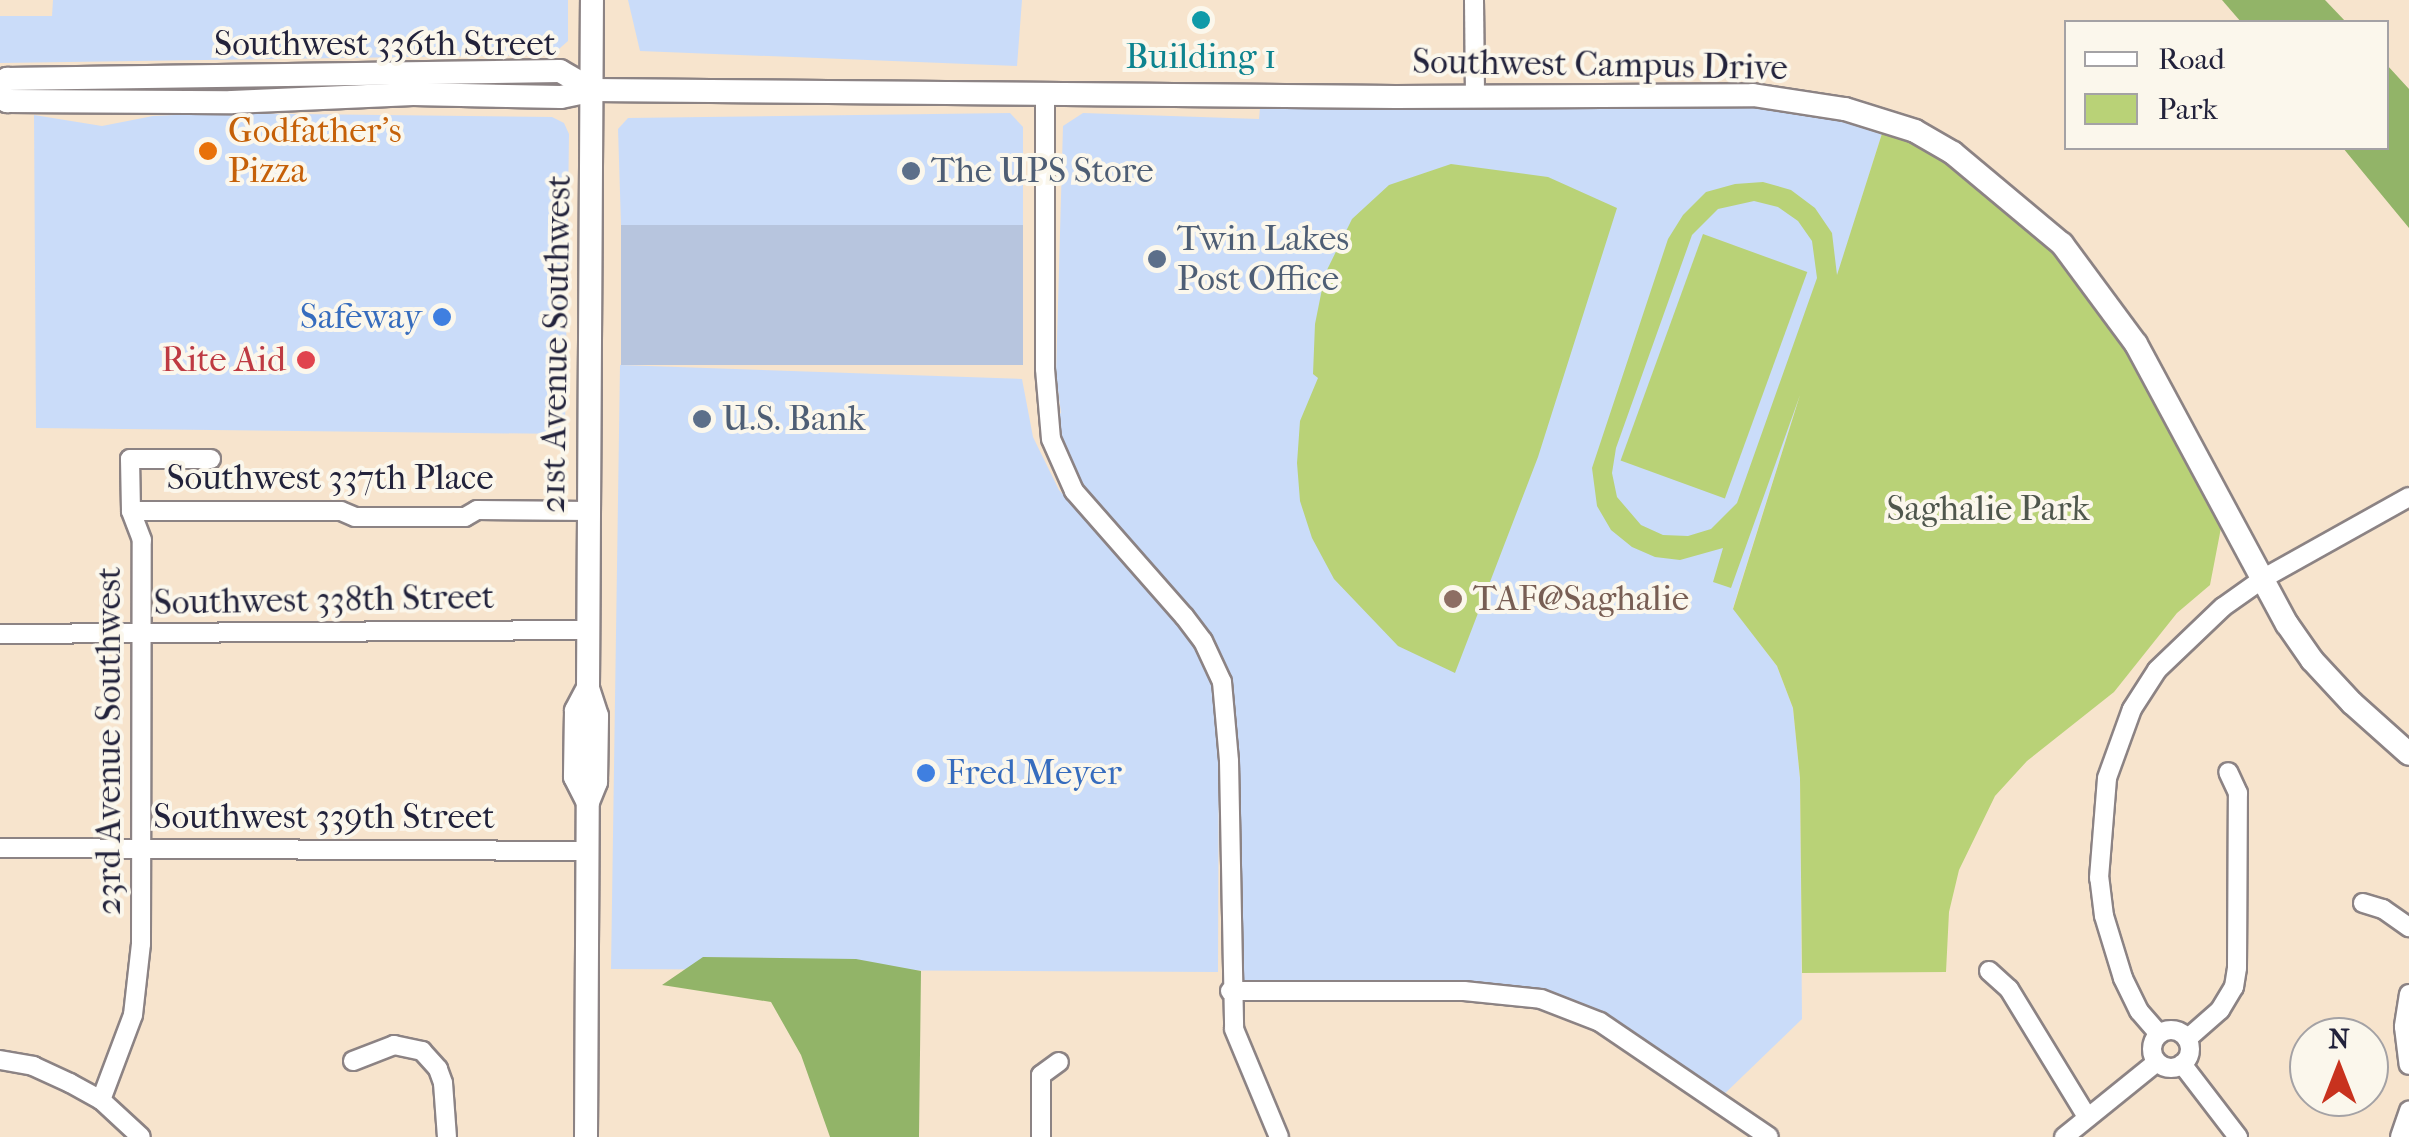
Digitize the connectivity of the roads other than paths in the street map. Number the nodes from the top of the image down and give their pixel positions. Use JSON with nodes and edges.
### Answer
{"nodes":[{"id":1,"x":592,"y":0,"type":"edge"},
{"id":2,"x":1474,"y":0,"type":"edge"},
{"id":3,"x":294,"y":77,"type":"junction"},
{"id":4,"x":0,"y":84,"type":"edge"},
{"id":5,"x":592,"y":90,"type":"junction"},
{"id":6,"x":1044,"y":92,"type":"junction"},
{"id":7,"x":0,"y":96,"type":"edge"},
{"id":8,"x":1474,"y":96,"type":"junction"},
{"id":9,"x":232,"y":102,"type":"junction"},
{"id":10,"x":210,"y":459,"type":"dead end"},
{"id":11,"x":2409,"y":497,"type":"edge"},
{"id":12,"x":131,"y":511,"type":"junction"},
{"id":13,"x":589,"y":511,"type":"junction"},
{"id":14,"x":2264,"y":578,"type":"junction"},
{"id":15,"x":588,"y":630,"type":"junction"},
{"id":16,"x":0,"y":634,"type":"edge"},
{"id":17,"x":141,"y":635,"type":"junction"},
{"id":18,"x":2409,"y":754,"type":"edge"},
{"id":19,"x":2228,"y":772,"type":"dead end"},
{"id":20,"x":0,"y":848,"type":"edge"},
{"id":21,"x":141,"y":848,"type":"junction"},
{"id":22,"x":588,"y":851,"type":"junction"},
{"id":23,"x":2363,"y":904,"type":"dead end"},
{"id":24,"x":2409,"y":927,"type":"edge"},
{"id":25,"x":1989,"y":971,"type":"dead end"},
{"id":26,"x":1230,"y":991,"type":"junction"},
{"id":27,"x":2409,"y":994,"type":"edge"},
{"id":28,"x":2159,"y":1034,"type":"junction"},
{"id":29,"x":2187,"y":1039,"type":"junction"},
{"id":30,"x":0,"y":1060,"type":"edge"},
{"id":31,"x":354,"y":1061,"type":"dead end"},
{"id":32,"x":1059,"y":1062,"type":"dead end"},
{"id":33,"x":2157,"y":1062,"type":"junction"},
{"id":34,"x":2182,"y":1064,"type":"junction"},
{"id":35,"x":2409,"y":1065,"type":"edge"},
{"id":36,"x":101,"y":1100,"type":"junction"},
{"id":37,"x":2409,"y":1111,"type":"edge"},
{"id":38,"x":2087,"y":1117,"type":"junction"},
{"id":39,"x":140,"y":1137,"type":"edge"},
{"id":40,"x":447,"y":1137,"type":"edge"},
{"id":41,"x":586,"y":1137,"type":"edge"},
{"id":42,"x":1041,"y":1137,"type":"edge"},
{"id":43,"x":1279,"y":1137,"type":"edge"},
{"id":44,"x":1770,"y":1137,"type":"edge"},
{"id":45,"x":2064,"y":1137,"type":"edge"},
{"id":46,"x":2238,"y":1137,"type":"edge"},
{"id":47,"x":2400,"y":1137,"type":"edge"}],
"edges":[{"from":1,"to":5,"type":"main road","name":"21st Avenue Southwest"},
{"from":2,"to":8,"type":"street"},
{"from":3,"to":4,"type":"main road","name":"Southwest 336th Street"},
{"from":3,"to":5,"type":"main road","name":"Southwest 336th Street"},
{"from":3,"to":9,"type":"main road"},
{"from":5,"to":6,"type":"main road","name":"Southwest Campus Drive"},
{"from":5,"to":9,"type":"main road","name":"Southwest 336th Street"},
{"from":5,"to":13,"type":"main road","name":"21st Avenue Southwest"},
{"from":6,"to":8,"type":"main road","name":"Southwest Campus Drive"},
{"from":6,"to":26,"type":"street"},
{"from":7,"to":9,"type":"main road","name":"Southwest 336th Street"},
{"from":8,"to":14,"type":"main road","name":"Southwest Campus Drive"},
{"from":10,"to":12,"type":"street","name":"23rd Avenue Southwest"},
{"from":11,"to":14,"type":"street"},
{"from":12,"to":13,"type":"street","name":"Southwest 337th Place"},
{"from":12,"to":17,"type":"street","name":"23rd Avenue Southwest"},
{"from":13,"to":15,"type":"main road","name":"21st Avenue Southwest"},
{"from":14,"to":18,"type":"main road","name":"Southwest Campus Drive"},
{"from":14,"to":28,"type":"street"},
{"from":15,"to":17,"type":"street","name":"Southwest 338th Street"},
{"from":15,"to":22,"type":"main road","name":"21st Avenue Southwest"},
{"from":16,"to":17,"type":"street","name":"Southwest 338th Street"},
{"from":17,"to":21,"type":"street","name":"23rd Avenue Southwest"},
{"from":19,"to":29,"type":"street"},
{"from":20,"to":21,"type":"street","name":"Southwest 339th Street"},
{"from":21,"to":22,"type":"street","name":"Southwest 339th Street"},
{"from":21,"to":36,"type":"street","name":"23rd Avenue Southwest"},
{"from":22,"to":41,"type":"main road","name":"21st Avenue Southwest"},
{"from":23,"to":24,"type":"street"},
{"from":25,"to":38,"type":"street"},
{"from":26,"to":43,"type":"street"},
{"from":26,"to":44,"type":"street"},
{"from":27,"to":35,"type":"street"},
{"from":28,"to":29,"type":"street"},
{"from":28,"to":33,"type":"street"},
{"from":29,"to":34,"type":"street"},
{"from":30,"to":36,"type":"street"},
{"from":31,"to":40,"type":"street"},
{"from":32,"to":42,"type":"street"},
{"from":33,"to":34,"type":"street"},
{"from":33,"to":38,"type":"street"},
{"from":34,"to":46,"type":"street"},
{"from":36,"to":39,"type":"street"},
{"from":37,"to":47,"type":"street"},
{"from":38,"to":45,"type":"street"}]}
